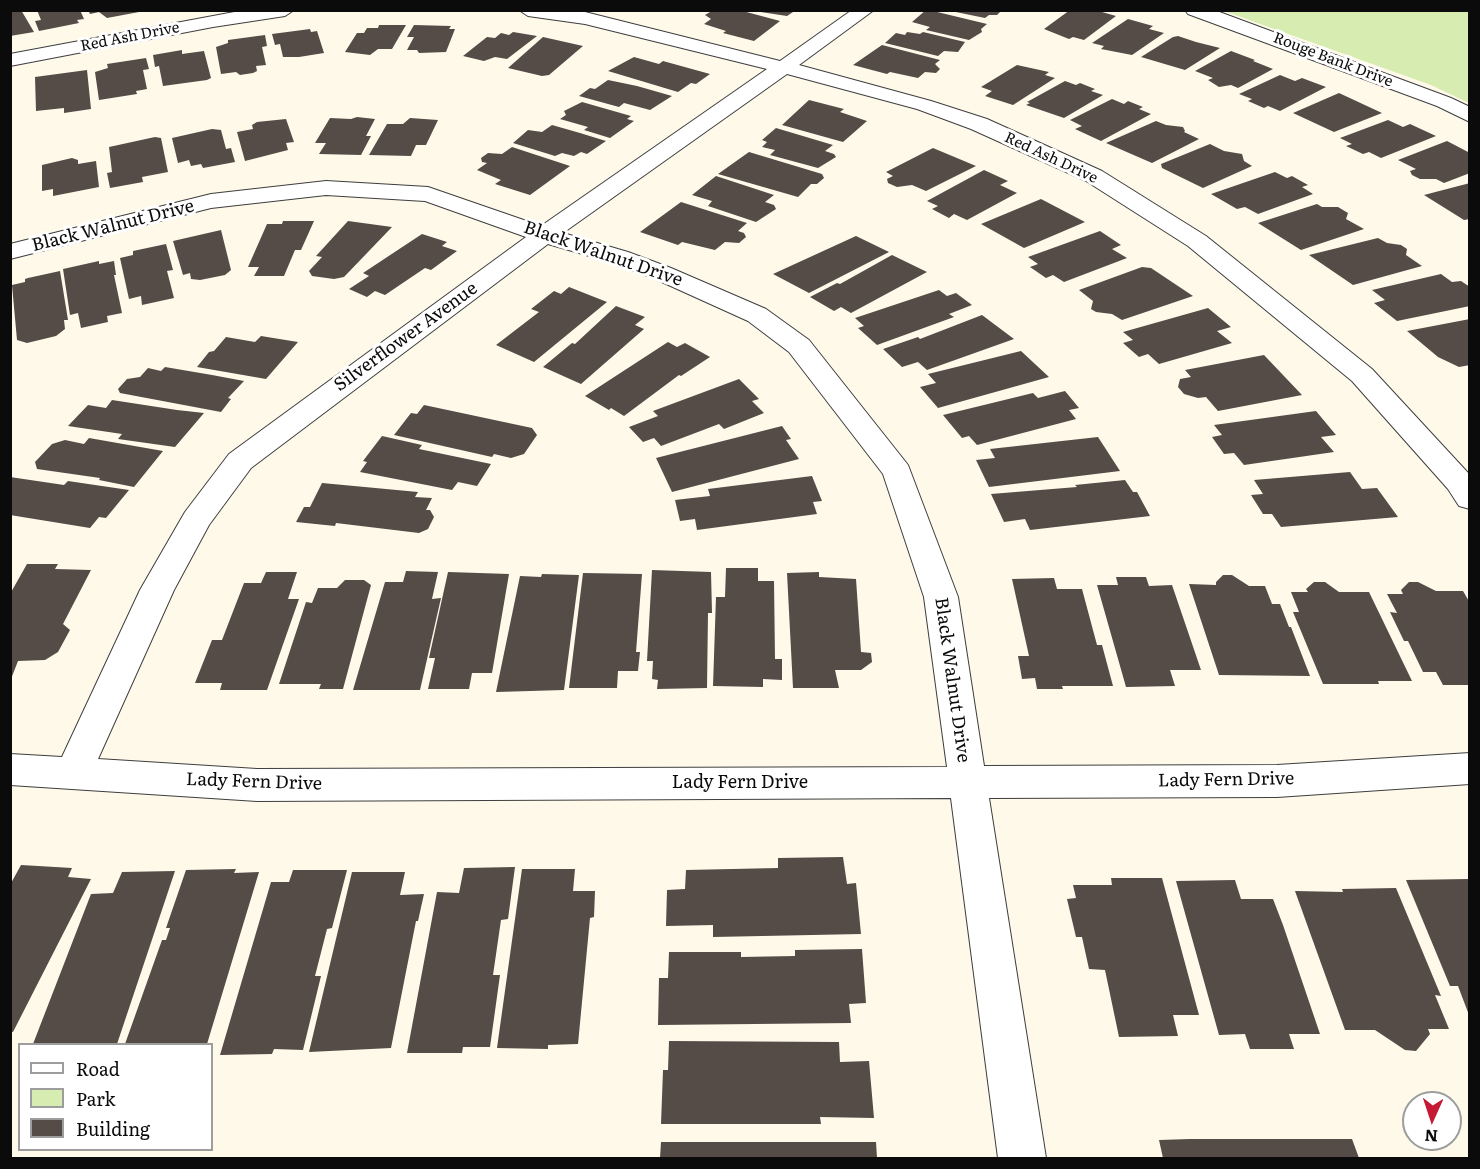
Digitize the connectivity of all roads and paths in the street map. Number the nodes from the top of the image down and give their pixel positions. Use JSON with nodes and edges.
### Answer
{"nodes":[{"id":1,"x":285,"y":10,"type":"edge"},
{"id":2,"x":528,"y":10,"type":"edge"},
{"id":3,"x":864,"y":10,"type":"edge"},
{"id":4,"x":1194,"y":10,"type":"edge"},
{"id":5,"x":10,"y":60,"type":"edge"},
{"id":6,"x":785,"y":68,"type":"junction"},
{"id":7,"x":1470,"y":116,"type":"edge"},
{"id":8,"x":544,"y":235,"type":"junction"},
{"id":9,"x":10,"y":252,"type":"edge"},
{"id":10,"x":1470,"y":499,"type":"edge"},
{"id":11,"x":1470,"y":768,"type":"edge"},
{"id":12,"x":10,"y":770,"type":"edge"},
{"id":13,"x":73,"y":773,"type":"junction"},
{"id":14,"x":967,"y":782,"type":"junction"},
{"id":15,"x":1022,"y":1158,"type":"edge"}],
"edges":[{"from":1,"to":5,"type":"street","name":"Red Ash Drive"},
{"from":2,"to":6,"type":"street","name":"Red Ash Drive"},
{"from":3,"to":6,"type":"street","name":"Silverflower Avenue"},
{"from":4,"to":7,"type":"street","name":"Rouge Bank Drive"},
{"from":6,"to":8,"type":"street","name":"Silverflower Avenue"},
{"from":6,"to":10,"type":"street","name":"Red Ash Drive"},
{"from":8,"to":9,"type":"street","name":"Black Walnut Drive"},
{"from":8,"to":13,"type":"street","name":"Silverflower Avenue"},
{"from":8,"to":14,"type":"street","name":"Black Walnut Drive"},
{"from":11,"to":14,"type":"street","name":"Lady Fern Drive"},
{"from":12,"to":13,"type":"street","name":"Lady Fern Drive"},
{"from":13,"to":14,"type":"street","name":"Lady Fern Drive"},
{"from":14,"to":15,"type":"street","name":"Black Walnut Drive"}]}
